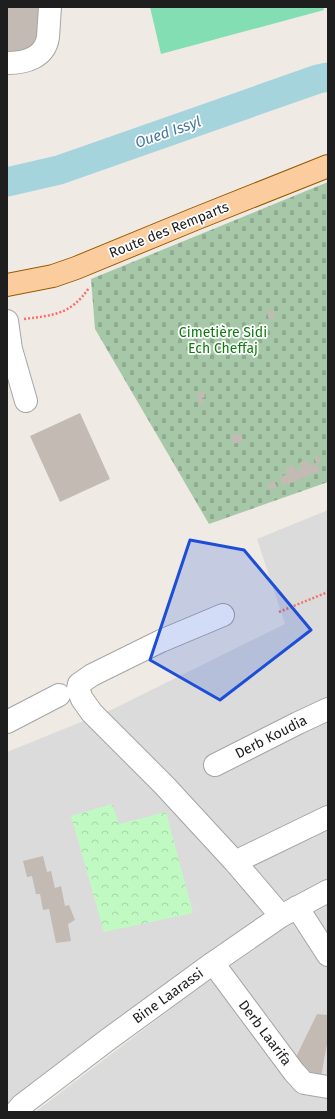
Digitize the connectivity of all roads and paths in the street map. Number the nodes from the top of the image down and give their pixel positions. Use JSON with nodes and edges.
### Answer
{"nodes":[{"id":1,"x":50,"y":7,"type":"edge"},
{"id":2,"x":7,"y":62,"type":"edge"},
{"id":3,"x":328,"y":166,"type":"edge"},
{"id":4,"x":7,"y":285,"type":"edge"},
{"id":5,"x":89,"y":288,"type":"dead end"},
{"id":6,"x":13,"y":320,"type":"edge"},
{"id":7,"x":26,"y":401,"type":"dead end"},
{"id":8,"x":328,"y":592,"type":"edge"},
{"id":9,"x":279,"y":612,"type":"dead end"},
{"id":10,"x":223,"y":615,"type":"dead end"},
{"id":11,"x":59,"y":695,"type":"dead end"},
{"id":12,"x":328,"y":710,"type":"edge"},
{"id":13,"x":7,"y":722,"type":"edge"},
{"id":14,"x":215,"y":766,"type":"dead end"},
{"id":15,"x":328,"y":817,"type":"edge"},
{"id":16,"x":235,"y":862,"type":"junction"},
{"id":17,"x":328,"y":891,"type":"edge"},
{"id":18,"x":289,"y":912,"type":"junction"},
{"id":19,"x":328,"y":955,"type":"edge"},
{"id":20,"x":213,"y":963,"type":"junction"},
{"id":21,"x":328,"y":1087,"type":"edge"},
{"id":22,"x":16,"y":1112,"type":"edge"}],
"edges":[{"from":1,"to":2,"type":"street"},
{"from":3,"to":4,"type":"main road","name":"Route des Remparts"},
{"from":5,"to":6,"type":"path"},
{"from":6,"to":7,"type":"street"},
{"from":8,"to":9,"type":"path"},
{"from":10,"to":16,"type":"street"},
{"from":11,"to":13,"type":"street"},
{"from":12,"to":14,"type":"street","name":"Derb Koudia"},
{"from":15,"to":16,"type":"street"},
{"from":16,"to":18,"type":"street"},
{"from":17,"to":18,"type":"street","name":"Bine Laarassi"},
{"from":18,"to":19,"type":"street"},
{"from":18,"to":20,"type":"street","name":"Bine Laarassi"},
{"from":20,"to":21,"type":"street","name":"Derb Laarifa"},
{"from":20,"to":22,"type":"street","name":"Bine Laarassi"}]}
